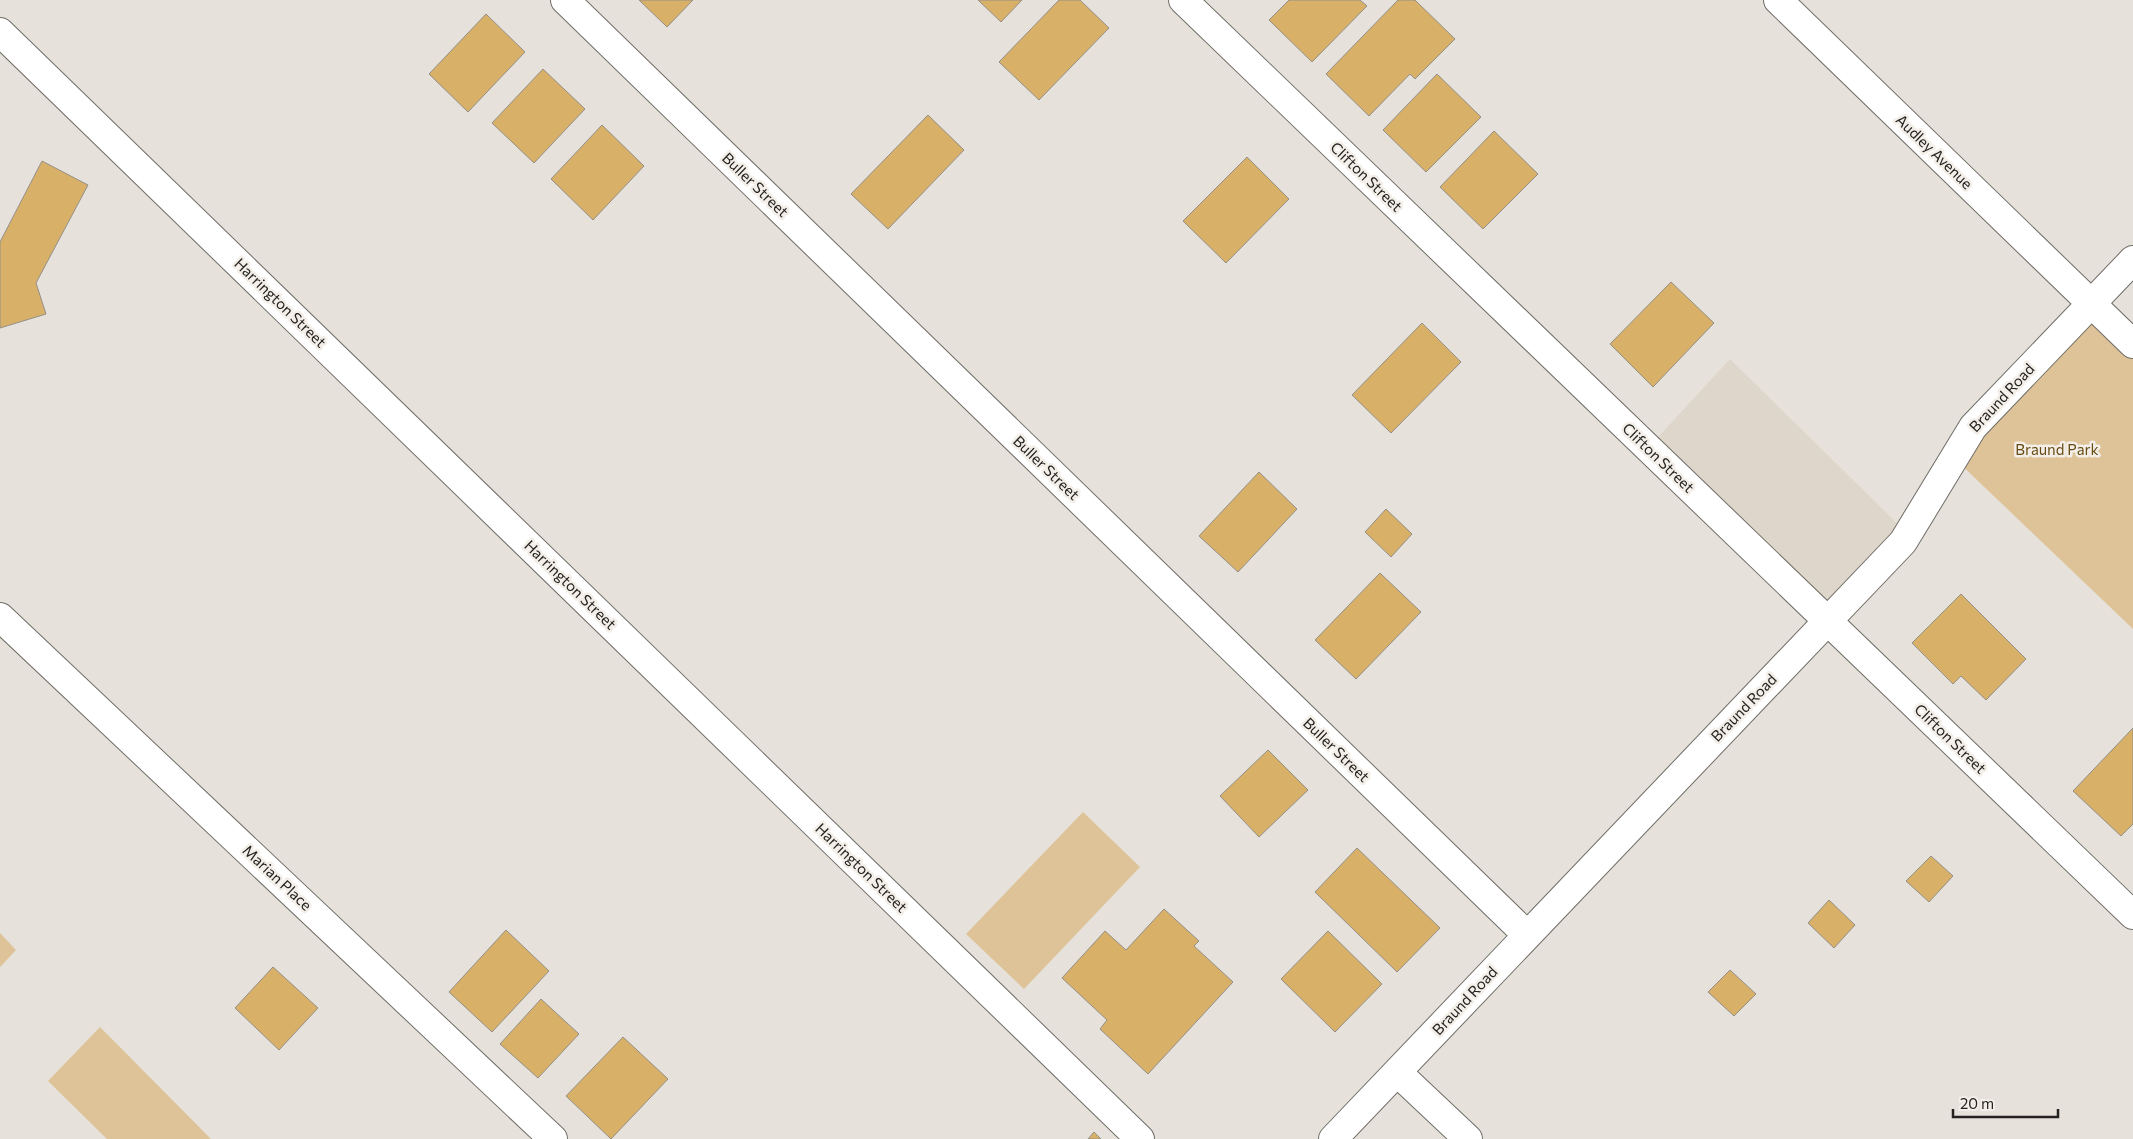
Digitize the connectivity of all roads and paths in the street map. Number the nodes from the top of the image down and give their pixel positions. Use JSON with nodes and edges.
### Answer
{"nodes":[{"id":1,"x":565,"y":0,"type":"edge"},
{"id":2,"x":1183,"y":0,"type":"edge"},
{"id":3,"x":1778,"y":0,"type":"edge"},
{"id":4,"x":0,"y":32,"type":"edge"},
{"id":5,"x":2133,"y":260,"type":"edge"},
{"id":6,"x":2091,"y":304,"type":"junction"},
{"id":7,"x":2133,"y":344,"type":"edge"},
{"id":8,"x":0,"y":617,"type":"edge"},
{"id":9,"x":1827,"y":621,"type":"junction"},
{"id":10,"x":2133,"y":916,"type":"edge"},
{"id":11,"x":1526,"y":935,"type":"junction"},
{"id":12,"x":1398,"y":1073,"type":"junction"},
{"id":13,"x":553,"y":1139,"type":"edge"},
{"id":14,"x":1140,"y":1139,"type":"edge"},
{"id":15,"x":1333,"y":1139,"type":"edge"},
{"id":16,"x":1468,"y":1139,"type":"edge"}],
"edges":[{"from":1,"to":11,"type":"street","name":"Buller Street"},
{"from":2,"to":9,"type":"street","name":"Clifton Street"},
{"from":3,"to":6,"type":"street","name":"Audley Avenue"},
{"from":4,"to":14,"type":"street","name":"Harrington Street"},
{"from":5,"to":6,"type":"street","name":"Braund Road"},
{"from":6,"to":7,"type":"street","name":"Audley Avenue"},
{"from":6,"to":9,"type":"street","name":"Braund Road"},
{"from":8,"to":13,"type":"street","name":"Marian Place"},
{"from":9,"to":10,"type":"street","name":"Clifton Street"},
{"from":9,"to":11,"type":"street","name":"Braund Road"},
{"from":11,"to":12,"type":"street","name":"Braund Road"},
{"from":12,"to":15,"type":"street","name":"Braund Road"},
{"from":12,"to":16,"type":"street"}]}
